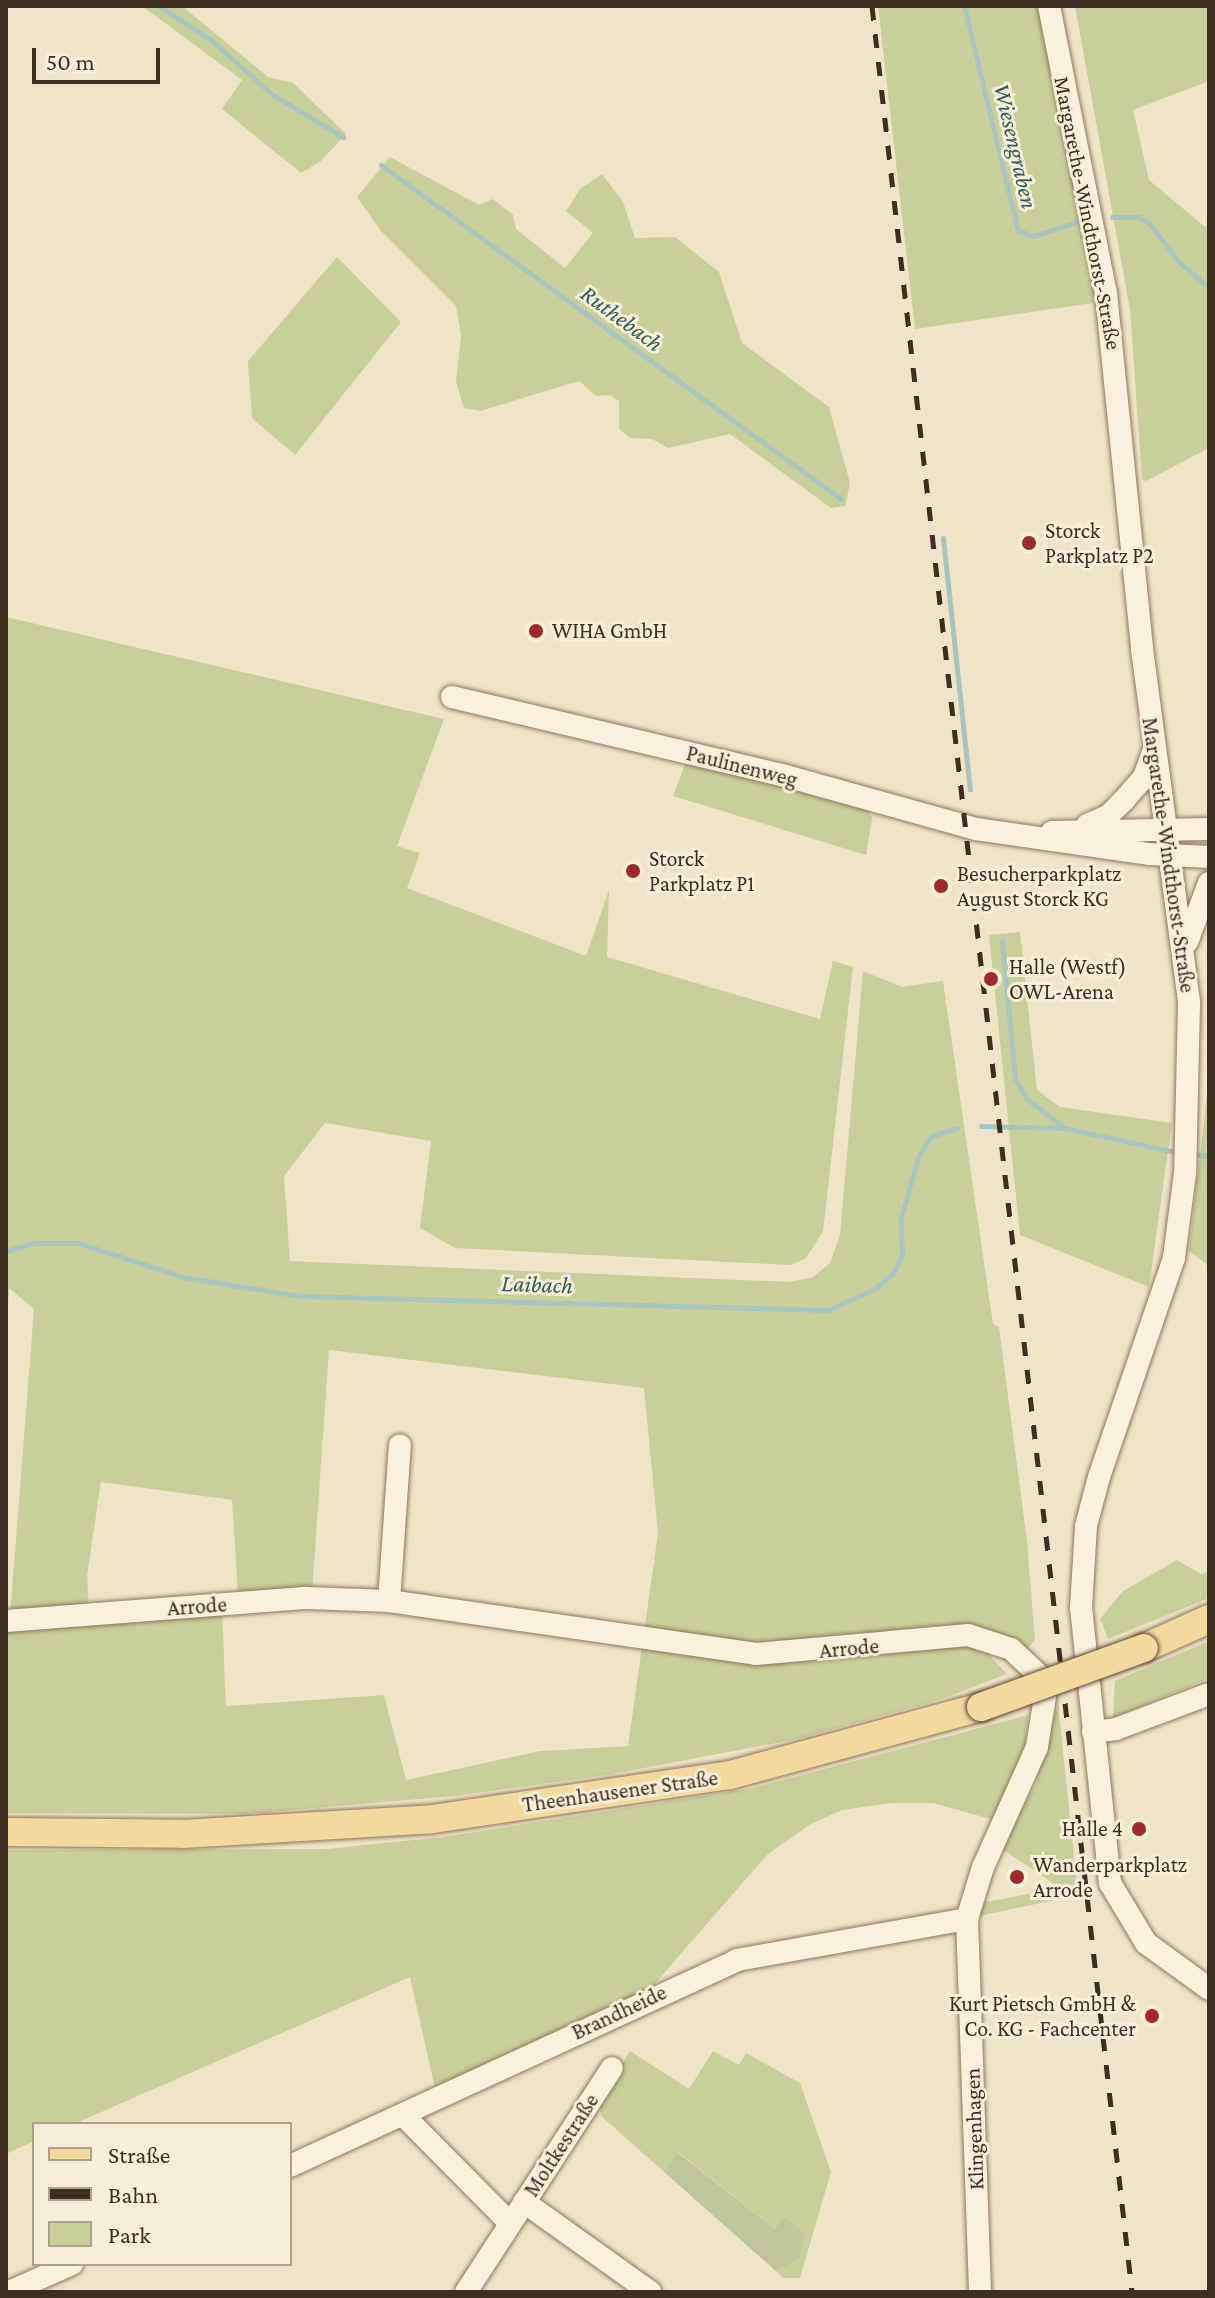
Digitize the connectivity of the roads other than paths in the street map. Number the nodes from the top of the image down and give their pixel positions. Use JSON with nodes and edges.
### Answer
{"nodes":[{"id":1,"x":1049,"y":6,"type":"edge"},
{"id":2,"x":452,"y":697,"type":"dead end"},
{"id":3,"x":1155,"y":748,"type":"junction"},
{"id":4,"x":1165,"y":827,"type":"junction"},
{"id":5,"x":1209,"y":829,"type":"edge"},
{"id":6,"x":1074,"y":830,"type":"junction"},
{"id":7,"x":1031,"y":835,"type":"junction"},
{"id":8,"x":1170,"y":856,"type":"junction"},
{"id":9,"x":1209,"y":857,"type":"edge"},
{"id":10,"x":1209,"y":883,"type":"edge"},
{"id":11,"x":1185,"y":951,"type":"junction"},
{"id":12,"x":400,"y":1445,"type":"dead end"},
{"id":13,"x":389,"y":1601,"type":"junction"},
{"id":14,"x":1209,"y":1619,"type":"edge"},
{"id":15,"x":6,"y":1621,"type":"edge"},
{"id":16,"x":1209,"y":1694,"type":"edge"},
{"id":17,"x":1093,"y":1732,"type":"junction"},
{"id":18,"x":6,"y":1832,"type":"edge"},
{"id":19,"x":967,"y":1919,"type":"junction"},
{"id":20,"x":1209,"y":1989,"type":"edge"},
{"id":21,"x":612,"y":2068,"type":"dead end"},
{"id":22,"x":403,"y":2115,"type":"junction"},
{"id":23,"x":292,"y":2165,"type":"edge"},
{"id":24,"x":524,"y":2202,"type":"junction"},
{"id":25,"x":510,"y":2223,"type":"junction"},
{"id":26,"x":68,"y":2266,"type":"edge"},
{"id":27,"x":9,"y":2292,"type":"edge"},
{"id":28,"x":466,"y":2292,"type":"edge"},
{"id":29,"x":650,"y":2292,"type":"edge"},
{"id":30,"x":980,"y":2292,"type":"edge"}],
"edges":[{"from":1,"to":3,"type":"street","name":"Margarethe-Windthorst-Straße"},
{"from":2,"to":7,"type":"street","name":"Paulinenweg"},
{"from":3,"to":4,"type":"street","name":"Margarethe-Windthorst-Straße"},
{"from":3,"to":6,"type":"street","name":"Paulinenweg"},
{"from":4,"to":5,"type":"street","name":"Paulinenweg"},
{"from":4,"to":6,"type":"street","name":"Paulinenweg"},
{"from":4,"to":8,"type":"street","name":"Margarethe-Windthorst-Straße"},
{"from":6,"to":7,"type":"street","name":"Paulinenweg"},
{"from":7,"to":8,"type":"street","name":"Paulinenweg"},
{"from":8,"to":9,"type":"street","name":"Paulinenweg"},
{"from":8,"to":11,"type":"street","name":"Margarethe-Windthorst-Straße"},
{"from":10,"to":11,"type":"street"},
{"from":11,"to":17,"type":"street","name":"Margarethe-Windthorst-Straße"},
{"from":12,"to":13,"type":"street"},
{"from":13,"to":15,"type":"street","name":"Arrode"},
{"from":13,"to":19,"type":"street","name":"Arrode"},
{"from":14,"to":18,"type":"main road","name":"Theenhausener Straße","bridge":true},
{"from":16,"to":17,"type":"street"},
{"from":17,"to":20,"type":"street","name":"Margarethe-Windthorst-Straße"},
{"from":19,"to":22,"type":"street","name":"Brandheide"},
{"from":19,"to":30,"type":"street","name":"Klingenhagen"},
{"from":21,"to":24,"type":"street","name":"Moltkestraße"},
{"from":22,"to":23,"type":"street","name":"Brandheide"},
{"from":22,"to":25,"type":"street","name":"Moltkestraße"},
{"from":24,"to":25,"type":"street","name":"Moltkestraße"},
{"from":24,"to":29,"type":"street"},
{"from":25,"to":28,"type":"street","name":"Moltkestraße"},
{"from":26,"to":27,"type":"street"}]}
